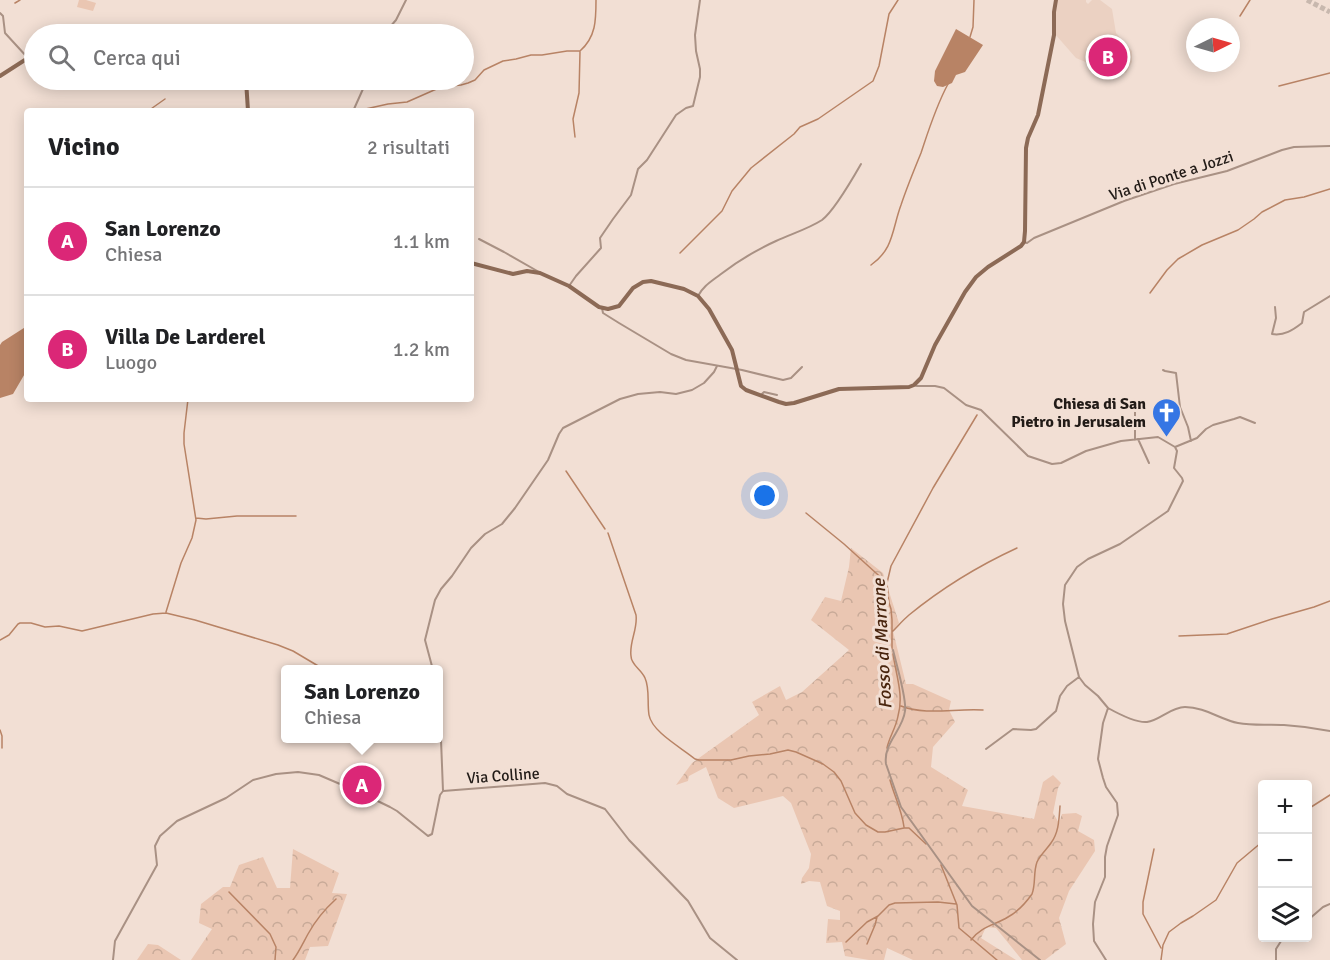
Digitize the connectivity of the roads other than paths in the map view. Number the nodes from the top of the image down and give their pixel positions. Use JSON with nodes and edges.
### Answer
{"nodes":[{"id":1,"x":406,"y":0,"type":"edge"},
{"id":2,"x":700,"y":0,"type":"edge"},
{"id":3,"x":1056,"y":0,"type":"edge"},
{"id":4,"x":0,"y":13,"type":"edge"},
{"id":5,"x":393,"y":24,"type":"edge"},
{"id":6,"x":24,"y":54,"type":"edge"},
{"id":7,"x":24,"y":61,"type":"edge"},
{"id":8,"x":0,"y":76,"type":"edge"},
{"id":9,"x":247,"y":90,"type":"edge"},
{"id":10,"x":363,"y":90,"type":"edge"},
{"id":11,"x":248,"y":108,"type":"edge"},
{"id":12,"x":354,"y":108,"type":"edge"},
{"id":13,"x":1330,"y":146,"type":"edge"},
{"id":14,"x":861,"y":164,"type":"dead end"},
{"id":15,"x":479,"y":239,"type":"dead end"},
{"id":16,"x":1024,"y":242,"type":"junction"},
{"id":17,"x":474,"y":264,"type":"edge"},
{"id":18,"x":540,"y":273,"type":"junction"},
{"id":19,"x":570,"y":286,"type":"junction"},
{"id":20,"x":698,"y":296,"type":"junction"},
{"id":21,"x":1330,"y":296,"type":"edge"},
{"id":22,"x":1275,"y":307,"type":"dead end"},
{"id":23,"x":602,"y":308,"type":"junction"},
{"id":24,"x":717,"y":366,"type":"junction"},
{"id":25,"x":802,"y":367,"type":"dead end"},
{"id":26,"x":738,"y":370,"type":"junction"},
{"id":27,"x":1163,"y":370,"type":"dead end"},
{"id":28,"x":914,"y":385,"type":"junction"},
{"id":29,"x":761,"y":395,"type":"junction"},
{"id":30,"x":777,"y":395,"type":"dead end"},
{"id":31,"x":1134,"y":409,"type":"dead end"},
{"id":32,"x":1255,"y":423,"type":"dead end"},
{"id":33,"x":1136,"y":440,"type":"junction"},
{"id":34,"x":1191,"y":441,"type":"junction"},
{"id":35,"x":1175,"y":447,"type":"junction"},
{"id":36,"x":1149,"y":463,"type":"dead end"},
{"id":37,"x":893,"y":650,"type":"dead end"},
{"id":38,"x":432,"y":665,"type":"edge"},
{"id":39,"x":1079,"y":677,"type":"junction"},
{"id":40,"x":1108,"y":708,"type":"junction"},
{"id":41,"x":1330,"y":731,"type":"edge"},
{"id":42,"x":441,"y":743,"type":"edge"},
{"id":43,"x":986,"y":749,"type":"dead end"},
{"id":44,"x":443,"y":790,"type":"junction"},
{"id":45,"x":1330,"y":904,"type":"edge"},
{"id":46,"x":1312,"y":917,"type":"edge"},
{"id":47,"x":1280,"y":942,"type":"edge"},
{"id":48,"x":114,"y":960,"type":"edge"},
{"id":49,"x":736,"y":960,"type":"edge"},
{"id":50,"x":1040,"y":960,"type":"edge"},
{"id":51,"x":1106,"y":960,"type":"edge"},
{"id":52,"x":1276,"y":960,"type":"edge"}],
"edges":[{"from":1,"to":5,"type":"street"},
{"from":2,"to":19,"type":"street"},
{"from":3,"to":16,"type":"main road"},
{"from":4,"to":6,"type":"street"},
{"from":7,"to":8,"type":"main road"},
{"from":9,"to":11,"type":"main road"},
{"from":10,"to":12,"type":"street"},
{"from":13,"to":16,"type":"street","name":"Via di Ponte a Jozzi"},
{"from":14,"to":20,"type":"street"},
{"from":15,"to":18,"type":"street"},
{"from":16,"to":28,"type":"main road"},
{"from":17,"to":18,"type":"main road"},
{"from":18,"to":19,"type":"main road"},
{"from":19,"to":23,"type":"main road"},
{"from":20,"to":23,"type":"main road"},
{"from":20,"to":26,"type":"main road"},
{"from":21,"to":22,"type":"street"},
{"from":23,"to":24,"type":"street"},
{"from":24,"to":26,"type":"street"},
{"from":24,"to":38,"type":"street"},
{"from":25,"to":26,"type":"street"},
{"from":26,"to":29,"type":"main road"},
{"from":27,"to":34,"type":"street"},
{"from":28,"to":29,"type":"main road"},
{"from":28,"to":33,"type":"street"},
{"from":29,"to":30,"type":"street"},
{"from":31,"to":33,"type":"street"},
{"from":32,"to":34,"type":"street"},
{"from":33,"to":35,"type":"street"},
{"from":33,"to":36,"type":"street"},
{"from":34,"to":35,"type":"street"},
{"from":35,"to":39,"type":"street"},
{"from":37,"to":50,"type":"street"},
{"from":39,"to":40,"type":"street"},
{"from":39,"to":43,"type":"street"},
{"from":40,"to":41,"type":"street"},
{"from":40,"to":51,"type":"street"},
{"from":42,"to":44,"type":"street","name":"Via Colline"},
{"from":44,"to":48,"type":"street"},
{"from":44,"to":49,"type":"street","name":"Via Colline"},
{"from":45,"to":46,"type":"street"},
{"from":47,"to":52,"type":"street"}]}
